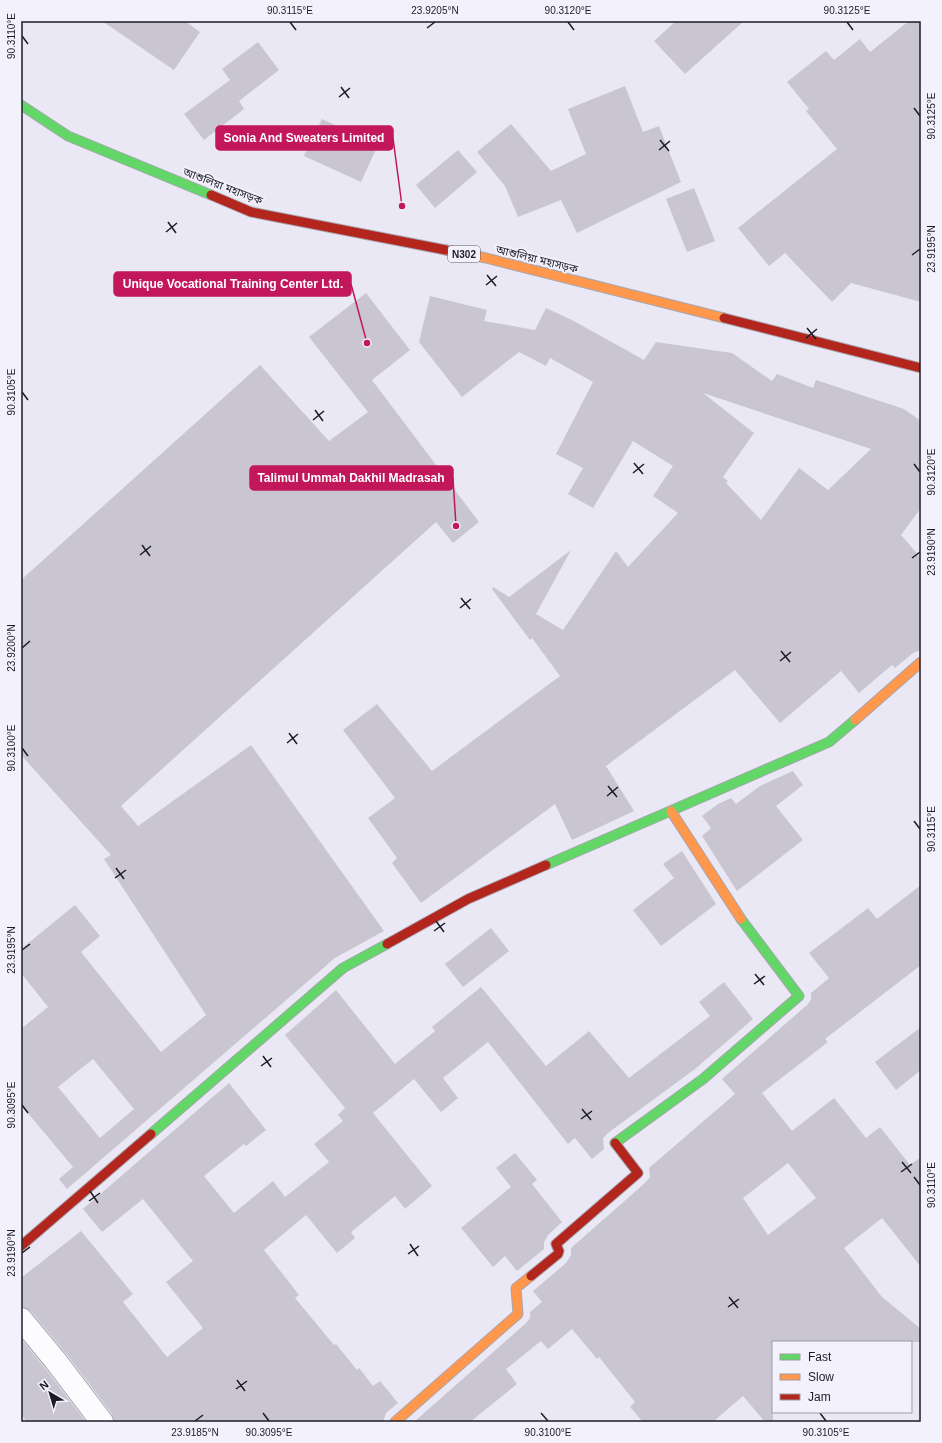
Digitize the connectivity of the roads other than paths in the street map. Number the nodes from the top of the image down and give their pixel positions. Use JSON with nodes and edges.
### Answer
{"nodes":[{"id":1,"x":21,"y":105,"type":"edge"},
{"id":2,"x":921,"y":368,"type":"edge"},
{"id":3,"x":921,"y":662,"type":"edge"},
{"id":4,"x":670,"y":811,"type":"junction"},
{"id":5,"x":21,"y":1246,"type":"edge"},
{"id":6,"x":21,"y":1319,"type":"edge"},
{"id":7,"x":102,"y":1422,"type":"edge"},
{"id":8,"x":395,"y":1422,"type":"edge"}],
"edges":[{"from":1,"to":2,"type":"main road","name":"আশুলিয়া মহাসড়ক","number":"N302"},
{"from":3,"to":4,"type":"main road"},
{"from":4,"to":5,"type":"main road"},
{"from":4,"to":8,"type":"main road"},
{"from":6,"to":7,"type":"street"}]}
